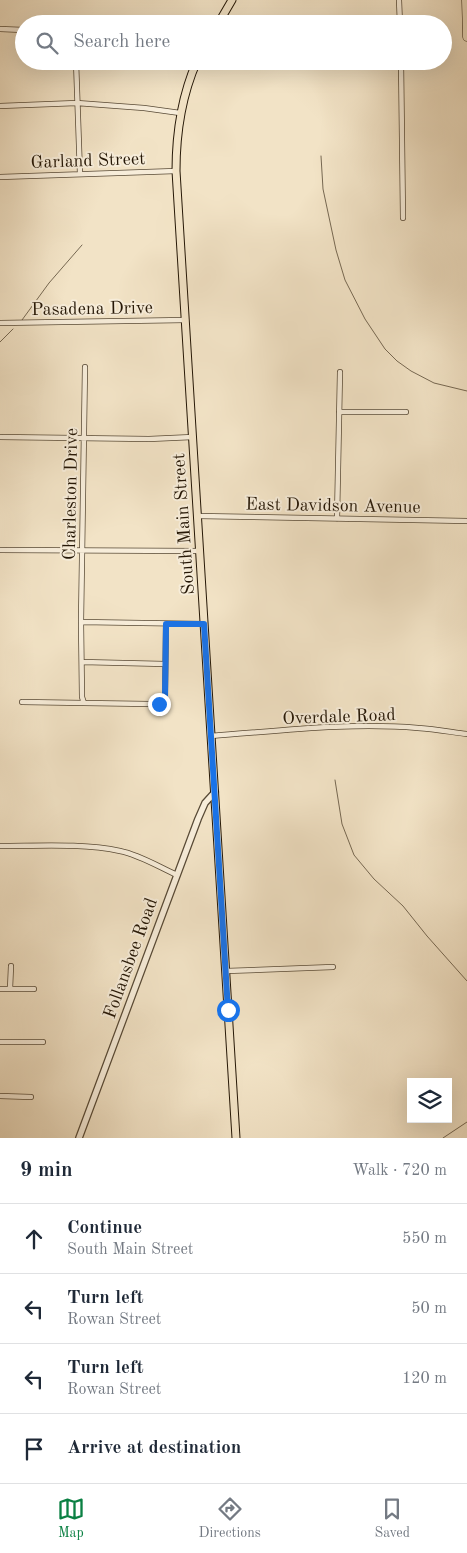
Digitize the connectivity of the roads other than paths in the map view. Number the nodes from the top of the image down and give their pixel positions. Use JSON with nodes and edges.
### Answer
{"nodes":[{"id":1,"x":232,"y":0,"type":"edge"},
{"id":2,"x":399,"y":0,"type":"edge"},
{"id":3,"x":466,"y":0,"type":"edge"},
{"id":4,"x":223,"y":15,"type":"edge"},
{"id":5,"x":400,"y":15,"type":"edge"},
{"id":6,"x":0,"y":29,"type":"edge"},
{"id":7,"x":15,"y":30,"type":"edge"},
{"id":8,"x":467,"y":37,"type":"edge"},
{"id":9,"x":76,"y":70,"type":"edge"},
{"id":10,"x":194,"y":70,"type":"edge"},
{"id":11,"x":401,"y":70,"type":"edge"},
{"id":12,"x":77,"y":103,"type":"junction"},
{"id":13,"x":0,"y":106,"type":"edge"},
{"id":14,"x":180,"y":113,"type":"junction"},
{"id":15,"x":176,"y":171,"type":"junction"},
{"id":16,"x":80,"y":174,"type":"junction"},
{"id":17,"x":0,"y":177,"type":"edge"},
{"id":18,"x":403,"y":218,"type":"dead end"},
{"id":19,"x":186,"y":320,"type":"junction"},
{"id":20,"x":0,"y":323,"type":"edge"},
{"id":21,"x":86,"y":367,"type":"dead end"},
{"id":22,"x":340,"y":372,"type":"dead end"},
{"id":23,"x":339,"y":412,"type":"junction"},
{"id":24,"x":406,"y":412,"type":"dead end"},
{"id":25,"x":193,"y":437,"type":"junction"},
{"id":26,"x":0,"y":438,"type":"edge"},
{"id":27,"x":85,"y":439,"type":"junction"},
{"id":28,"x":198,"y":516,"type":"junction"},
{"id":29,"x":337,"y":519,"type":"junction"},
{"id":30,"x":467,"y":521,"type":"edge"},
{"id":31,"x":0,"y":550,"type":"edge"},
{"id":32,"x":83,"y":552,"type":"junction"},
{"id":33,"x":200,"y":552,"type":"junction"},
{"id":34,"x":81,"y":622,"type":"junction"},
{"id":35,"x":166,"y":624,"type":"junction"},
{"id":36,"x":204,"y":624,"type":"junction"},
{"id":37,"x":82,"y":662,"type":"junction"},
{"id":38,"x":165,"y":664,"type":"junction"},
{"id":39,"x":22,"y":702,"type":"dead end"},
{"id":40,"x":84,"y":703,"type":"junction"},
{"id":41,"x":467,"y":734,"type":"edge"},
{"id":42,"x":211,"y":736,"type":"junction"},
{"id":43,"x":215,"y":792,"type":"junction"},
{"id":44,"x":0,"y":846,"type":"edge"},
{"id":45,"x":177,"y":875,"type":"junction"},
{"id":46,"x":10,"y":966,"type":"dead end"},
{"id":47,"x":333,"y":967,"type":"dead end"},
{"id":48,"x":226,"y":971,"type":"junction"},
{"id":49,"x":0,"y":989,"type":"edge"},
{"id":50,"x":10,"y":989,"type":"junction"},
{"id":51,"x":34,"y":989,"type":"dead end"},
{"id":52,"x":0,"y":1042,"type":"edge"},
{"id":53,"x":43,"y":1042,"type":"dead end"},
{"id":54,"x":0,"y":1096,"type":"edge"},
{"id":55,"x":31,"y":1096,"type":"dead end"},
{"id":56,"x":79,"y":1138,"type":"edge"},
{"id":57,"x":236,"y":1138,"type":"edge"}],
"edges":[{"from":1,"to":4,"type":"main road"},
{"from":2,"to":5,"type":"street"},
{"from":3,"to":8,"type":"highway"},
{"from":6,"to":7,"type":"street"},
{"from":9,"to":12,"type":"street"},
{"from":10,"to":14,"type":"main road","name":"South Main Street"},
{"from":11,"to":18,"type":"street"},
{"from":12,"to":13,"type":"street"},
{"from":12,"to":14,"type":"street"},
{"from":12,"to":16,"type":"street"},
{"from":14,"to":15,"type":"main road","name":"South Main Street"},
{"from":15,"to":16,"type":"street","name":"Garland Street"},
{"from":15,"to":19,"type":"main road","name":"South Main Street"},
{"from":16,"to":17,"type":"street","name":"Garland Street"},
{"from":19,"to":20,"type":"street","name":"Pasadena Drive"},
{"from":19,"to":25,"type":"main road","name":"South Main Street"},
{"from":21,"to":27,"type":"street","name":"Charleston Drive"},
{"from":22,"to":23,"type":"street"},
{"from":23,"to":24,"type":"street"},
{"from":23,"to":29,"type":"street"},
{"from":25,"to":27,"type":"street"},
{"from":25,"to":28,"type":"main road","name":"South Main Street"},
{"from":26,"to":27,"type":"street"},
{"from":27,"to":32,"type":"street","name":"Charleston Drive"},
{"from":28,"to":29,"type":"street","name":"East Davidson Avenue"},
{"from":28,"to":33,"type":"main road","name":"South Main Street"},
{"from":29,"to":30,"type":"street","name":"East Davidson Avenue"},
{"from":31,"to":32,"type":"street"},
{"from":32,"to":33,"type":"street"},
{"from":32,"to":34,"type":"street","name":"Charleston Drive"},
{"from":33,"to":36,"type":"main road","name":"South Main Street"},
{"from":34,"to":35,"type":"street"},
{"from":34,"to":37,"type":"street","name":"Charleston Drive"},
{"from":35,"to":36,"type":"street"},
{"from":35,"to":38,"type":"street"},
{"from":36,"to":42,"type":"main road","name":"South Main Street"},
{"from":37,"to":38,"type":"street"},
{"from":37,"to":40,"type":"street","name":"Charleston Drive"},
{"from":38,"to":40,"type":"street"},
{"from":39,"to":40,"type":"street"},
{"from":41,"to":42,"type":"street","name":"Overdale Road"},
{"from":42,"to":43,"type":"main road","name":"South Main Street"},
{"from":43,"to":45,"type":"street","name":"Follansbee Road"},
{"from":43,"to":48,"type":"main road","name":"South Main Street"},
{"from":44,"to":45,"type":"street"},
{"from":45,"to":56,"type":"street","name":"Follansbee Road"},
{"from":46,"to":50,"type":"street"},
{"from":47,"to":48,"type":"street"},
{"from":48,"to":57,"type":"main road","name":"South Main Street"},
{"from":49,"to":50,"type":"street"},
{"from":50,"to":51,"type":"street"},
{"from":52,"to":53,"type":"street"},
{"from":54,"to":55,"type":"street"}]}
